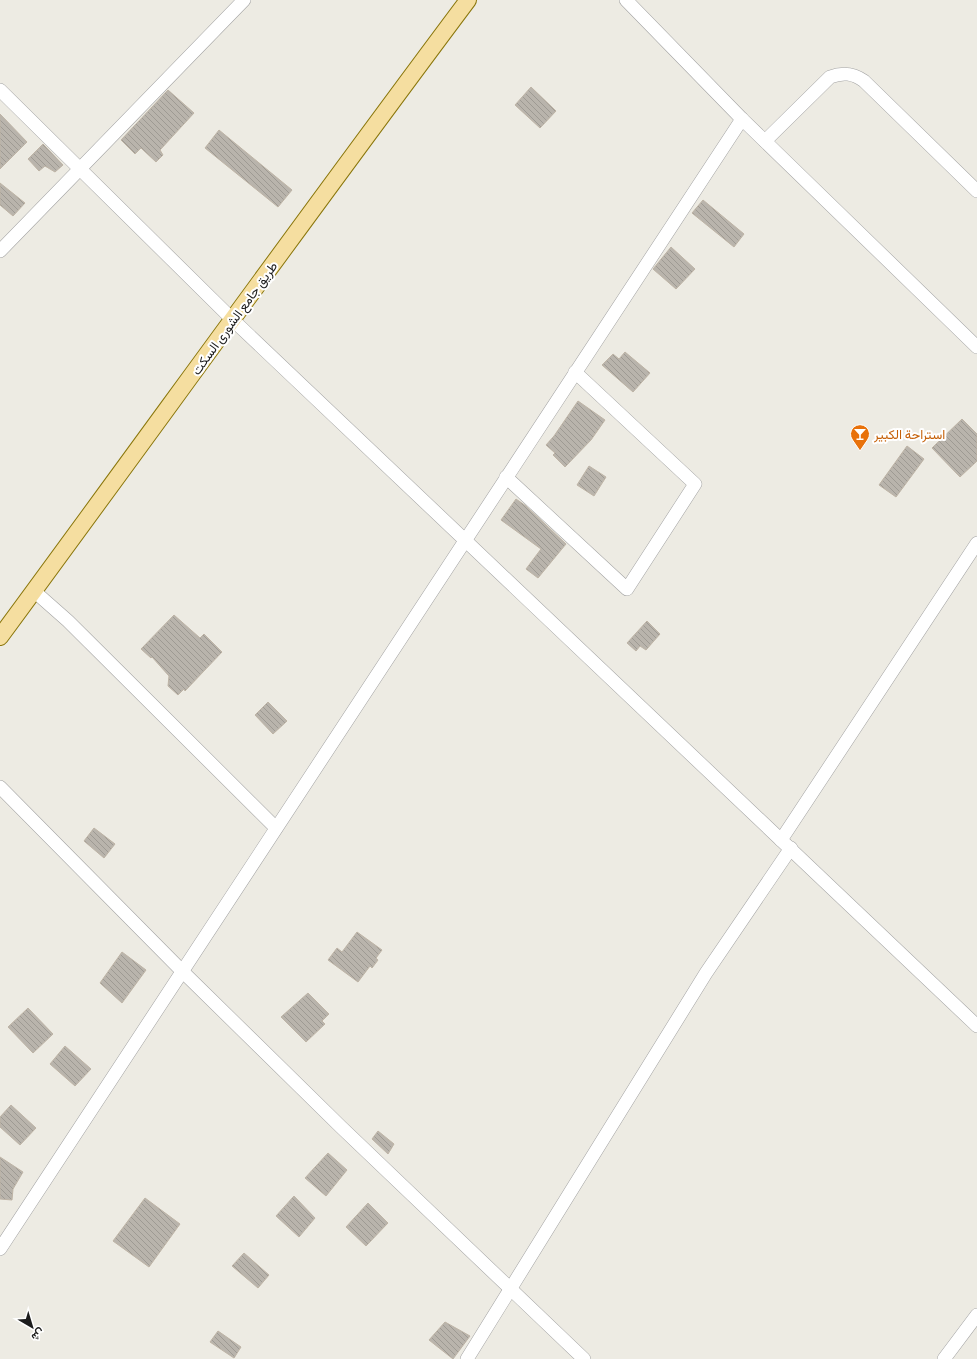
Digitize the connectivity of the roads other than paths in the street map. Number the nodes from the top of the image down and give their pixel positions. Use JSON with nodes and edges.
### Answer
{"nodes":[{"id":1,"x":244,"y":0,"type":"edge"},
{"id":2,"x":468,"y":0,"type":"edge"},
{"id":3,"x":626,"y":0,"type":"edge"},
{"id":4,"x":0,"y":90,"type":"edge"},
{"id":5,"x":742,"y":119,"type":"junction"},
{"id":6,"x":765,"y":141,"type":"junction"},
{"id":7,"x":81,"y":169,"type":"junction"},
{"id":8,"x":977,"y":191,"type":"edge"},
{"id":9,"x":0,"y":251,"type":"edge"},
{"id":10,"x":233,"y":320,"type":"junction"},
{"id":11,"x":977,"y":347,"type":"edge"},
{"id":12,"x":575,"y":372,"type":"junction"},
{"id":13,"x":506,"y":477,"type":"junction"},
{"id":14,"x":465,"y":539,"type":"junction"},
{"id":15,"x":977,"y":543,"type":"edge"},
{"id":16,"x":34,"y":591,"type":"junction"},
{"id":17,"x":0,"y":637,"type":"edge"},
{"id":18,"x":0,"y":787,"type":"edge"},
{"id":19,"x":276,"y":828,"type":"junction"},
{"id":20,"x":786,"y":844,"type":"junction"},
{"id":21,"x":183,"y":972,"type":"junction"},
{"id":22,"x":977,"y":1026,"type":"edge"},
{"id":23,"x":0,"y":1249,"type":"edge"},
{"id":24,"x":512,"y":1289,"type":"junction"},
{"id":25,"x":977,"y":1315,"type":"edge"},
{"id":26,"x":467,"y":1359,"type":"edge"},
{"id":27,"x":584,"y":1359,"type":"edge"},
{"id":28,"x":944,"y":1359,"type":"edge"}],
"edges":[{"from":1,"to":7,"type":"street"},
{"from":2,"to":10,"type":"main road","name":"طريق جامع الشورى السكت"},
{"from":3,"to":5,"type":"street"},
{"from":4,"to":7,"type":"street"},
{"from":5,"to":6,"type":"street"},
{"from":5,"to":12,"type":"street"},
{"from":6,"to":8,"type":"street"},
{"from":6,"to":11,"type":"street"},
{"from":7,"to":9,"type":"street"},
{"from":7,"to":10,"type":"street"},
{"from":10,"to":14,"type":"street"},
{"from":10,"to":16,"type":"main road","name":"طريق جامع الشورى السكت"},
{"from":12,"to":13,"type":"street"},
{"from":12,"to":13,"type":"street"},
{"from":13,"to":14,"type":"street"},
{"from":14,"to":19,"type":"street"},
{"from":14,"to":20,"type":"street"},
{"from":15,"to":20,"type":"street"},
{"from":16,"to":17,"type":"main road","name":"طريق جامع الشورى السكت"},
{"from":16,"to":19,"type":"street"},
{"from":18,"to":21,"type":"street"},
{"from":19,"to":21,"type":"street"},
{"from":20,"to":22,"type":"street"},
{"from":20,"to":24,"type":"street"},
{"from":21,"to":23,"type":"street"},
{"from":21,"to":24,"type":"street"},
{"from":24,"to":26,"type":"street"},
{"from":24,"to":27,"type":"street"},
{"from":25,"to":28,"type":"street"}]}
